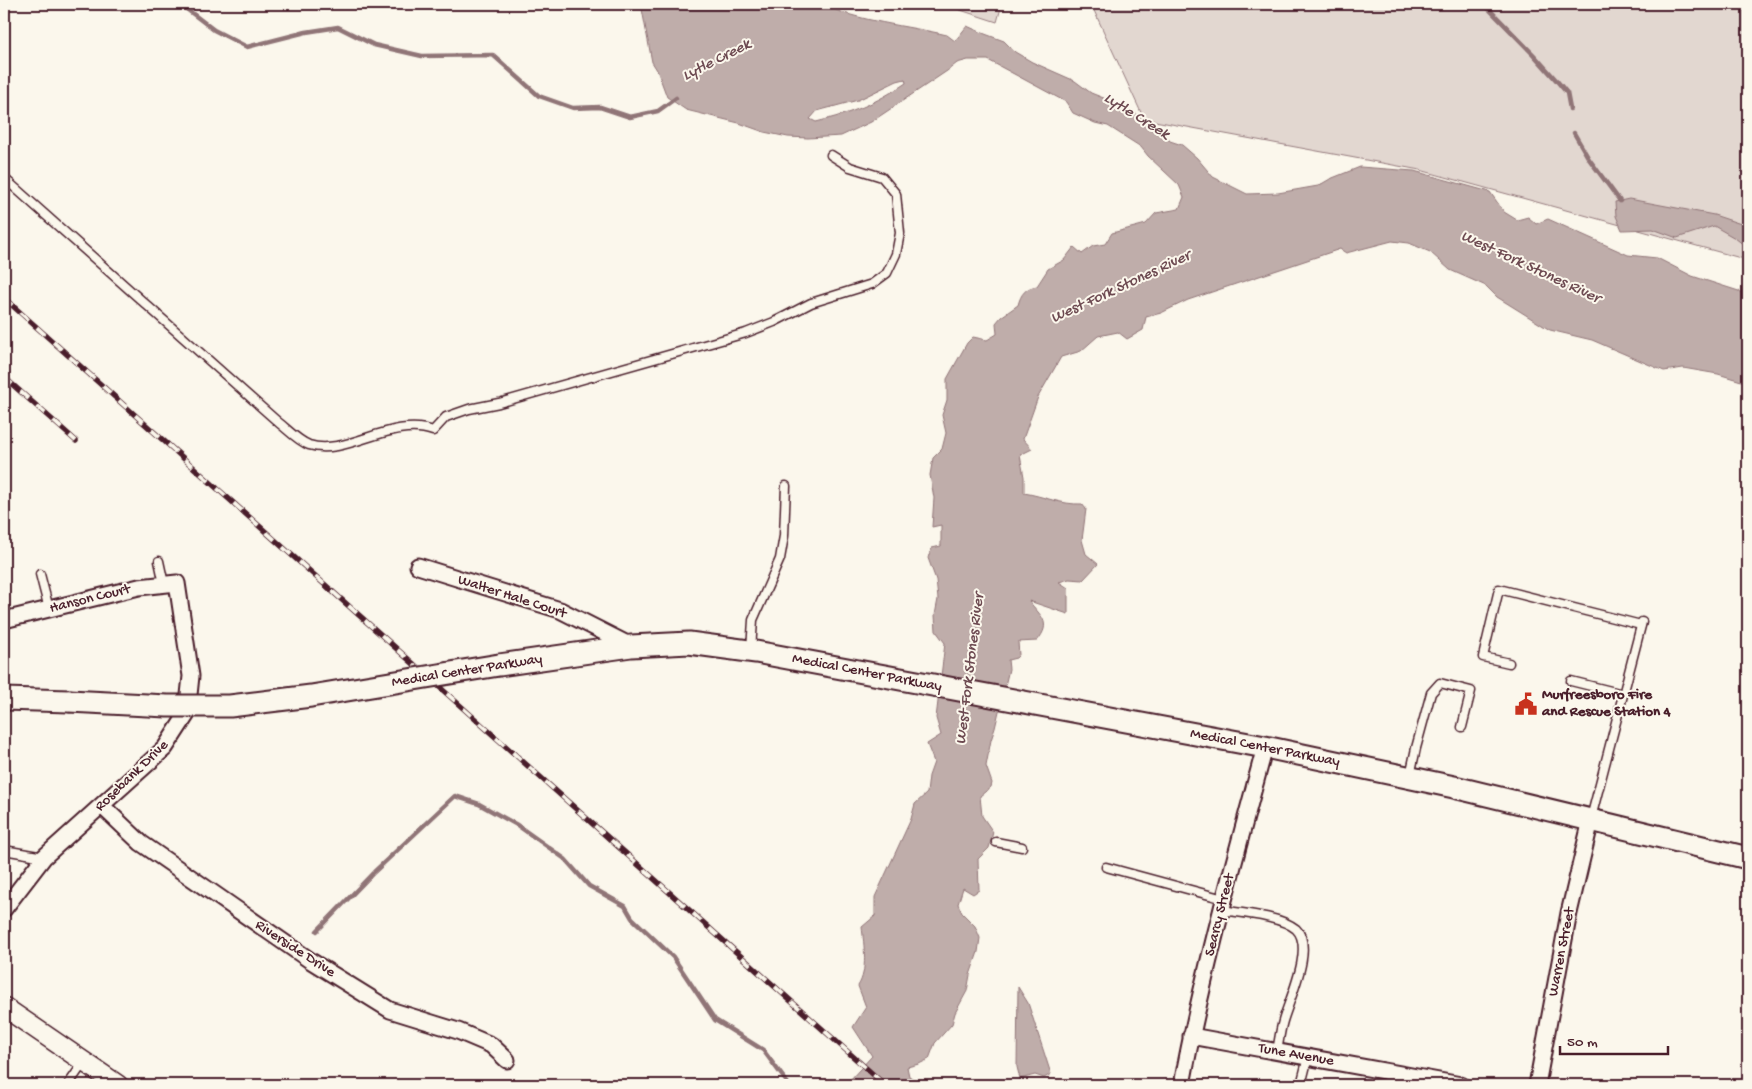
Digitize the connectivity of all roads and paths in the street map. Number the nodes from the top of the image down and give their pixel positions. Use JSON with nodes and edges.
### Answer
{"nodes":[{"id":1,"x":831,"y":155,"type":"dead end"},
{"id":2,"x":4,"y":178,"type":"edge"},
{"id":3,"x":786,"y":486,"type":"dead end"},
{"id":4,"x":160,"y":561,"type":"dead end"},
{"id":5,"x":418,"y":566,"type":"dead end"},
{"id":6,"x":40,"y":574,"type":"dead end"},
{"id":7,"x":171,"y":583,"type":"junction"},
{"id":8,"x":49,"y":609,"type":"junction"},
{"id":9,"x":4,"y":620,"type":"edge"},
{"id":10,"x":631,"y":646,"type":"junction"},
{"id":11,"x":750,"y":651,"type":"junction"},
{"id":12,"x":1509,"y":663,"type":"dead end"},
{"id":13,"x":1570,"y":681,"type":"dead end"},
{"id":14,"x":1623,"y":694,"type":"junction"},
{"id":15,"x":4,"y":699,"type":"edge"},
{"id":16,"x":1462,"y":727,"type":"dead end"},
{"id":17,"x":1266,"y":747,"type":"junction"},
{"id":18,"x":1410,"y":778,"type":"junction"},
{"id":19,"x":102,"y":806,"type":"junction"},
{"id":20,"x":1590,"y":820,"type":"junction"},
{"id":21,"x":996,"y":842,"type":"dead end"},
{"id":22,"x":1022,"y":847,"type":"dead end"},
{"id":23,"x":4,"y":850,"type":"edge"},
{"id":24,"x":44,"y":857,"type":"junction"},
{"id":25,"x":1748,"y":858,"type":"edge"},
{"id":26,"x":1106,"y":867,"type":"dead end"},
{"id":27,"x":1222,"y":904,"type":"junction"},
{"id":28,"x":4,"y":909,"type":"edge"},
{"id":29,"x":4,"y":1008,"type":"edge"},
{"id":30,"x":1191,"y":1036,"type":"junction"},
{"id":31,"x":1276,"y":1052,"type":"junction"},
{"id":32,"x":1308,"y":1058,"type":"junction"},
{"id":33,"x":507,"y":1060,"type":"dead end"},
{"id":34,"x":84,"y":1062,"type":"junction"},
{"id":35,"x":1412,"y":1081,"type":"edge"},
{"id":36,"x":68,"y":1085,"type":"edge"},
{"id":37,"x":118,"y":1085,"type":"edge"},
{"id":38,"x":1182,"y":1085,"type":"edge"},
{"id":39,"x":1301,"y":1085,"type":"edge"},
{"id":40,"x":1461,"y":1085,"type":"edge"},
{"id":41,"x":1536,"y":1085,"type":"edge"}],
"edges":[{"from":1,"to":2,"type":"lane"},
{"from":3,"to":11,"type":"lane"},
{"from":4,"to":7,"type":"lane"},
{"from":5,"to":10,"type":"street","name":"Walter Hale Court"},
{"from":6,"to":8,"type":"lane"},
{"from":7,"to":8,"type":"street","name":"Hanson Court"},
{"from":7,"to":19,"type":"street","name":"Rosebank Drive"},
{"from":8,"to":9,"type":"street","name":"Hanson Court"},
{"from":10,"to":11,"type":"main road","name":"Medical Center Parkway"},
{"from":10,"to":15,"type":"main road","name":"Medical Center Parkway","bridge":true},
{"from":11,"to":17,"type":"main road","name":"Medical Center Parkway"},
{"from":12,"to":14,"type":"lane"},
{"from":13,"to":14,"type":"lane"},
{"from":14,"to":20,"type":"lane"},
{"from":16,"to":18,"type":"lane"},
{"from":17,"to":18,"type":"main road","name":"Medical Center Parkway"},
{"from":17,"to":27,"type":"street","name":"Searcy Street"},
{"from":18,"to":20,"type":"main road","name":"Medical Center Parkway"},
{"from":19,"to":24,"type":"street","name":"Rosebank Drive"},
{"from":19,"to":33,"type":"street","name":"Riverside Drive"},
{"from":20,"to":25,"type":"main road","name":"Medical Center Parkway"},
{"from":20,"to":41,"type":"street","name":"Warren Street"},
{"from":21,"to":22,"type":"lane"},
{"from":23,"to":24,"type":"lane"},
{"from":24,"to":28,"type":"street","name":"Rosebank Drive"},
{"from":26,"to":27,"type":"lane"},
{"from":27,"to":30,"type":"street","name":"Searcy Street"},
{"from":27,"to":31,"type":"lane"},
{"from":29,"to":34,"type":"street"},
{"from":30,"to":31,"type":"street","name":"Tune Avenue"},
{"from":30,"to":38,"type":"street","name":"Searcy Street"},
{"from":31,"to":32,"type":"street","name":"Tune Avenue"},
{"from":32,"to":35,"type":"street","name":"Tune Avenue"},
{"from":32,"to":39,"type":"lane"},
{"from":34,"to":36,"type":"lane"},
{"from":34,"to":37,"type":"street"},
{"from":35,"to":40,"type":"street","name":"Tune Avenue"}]}
